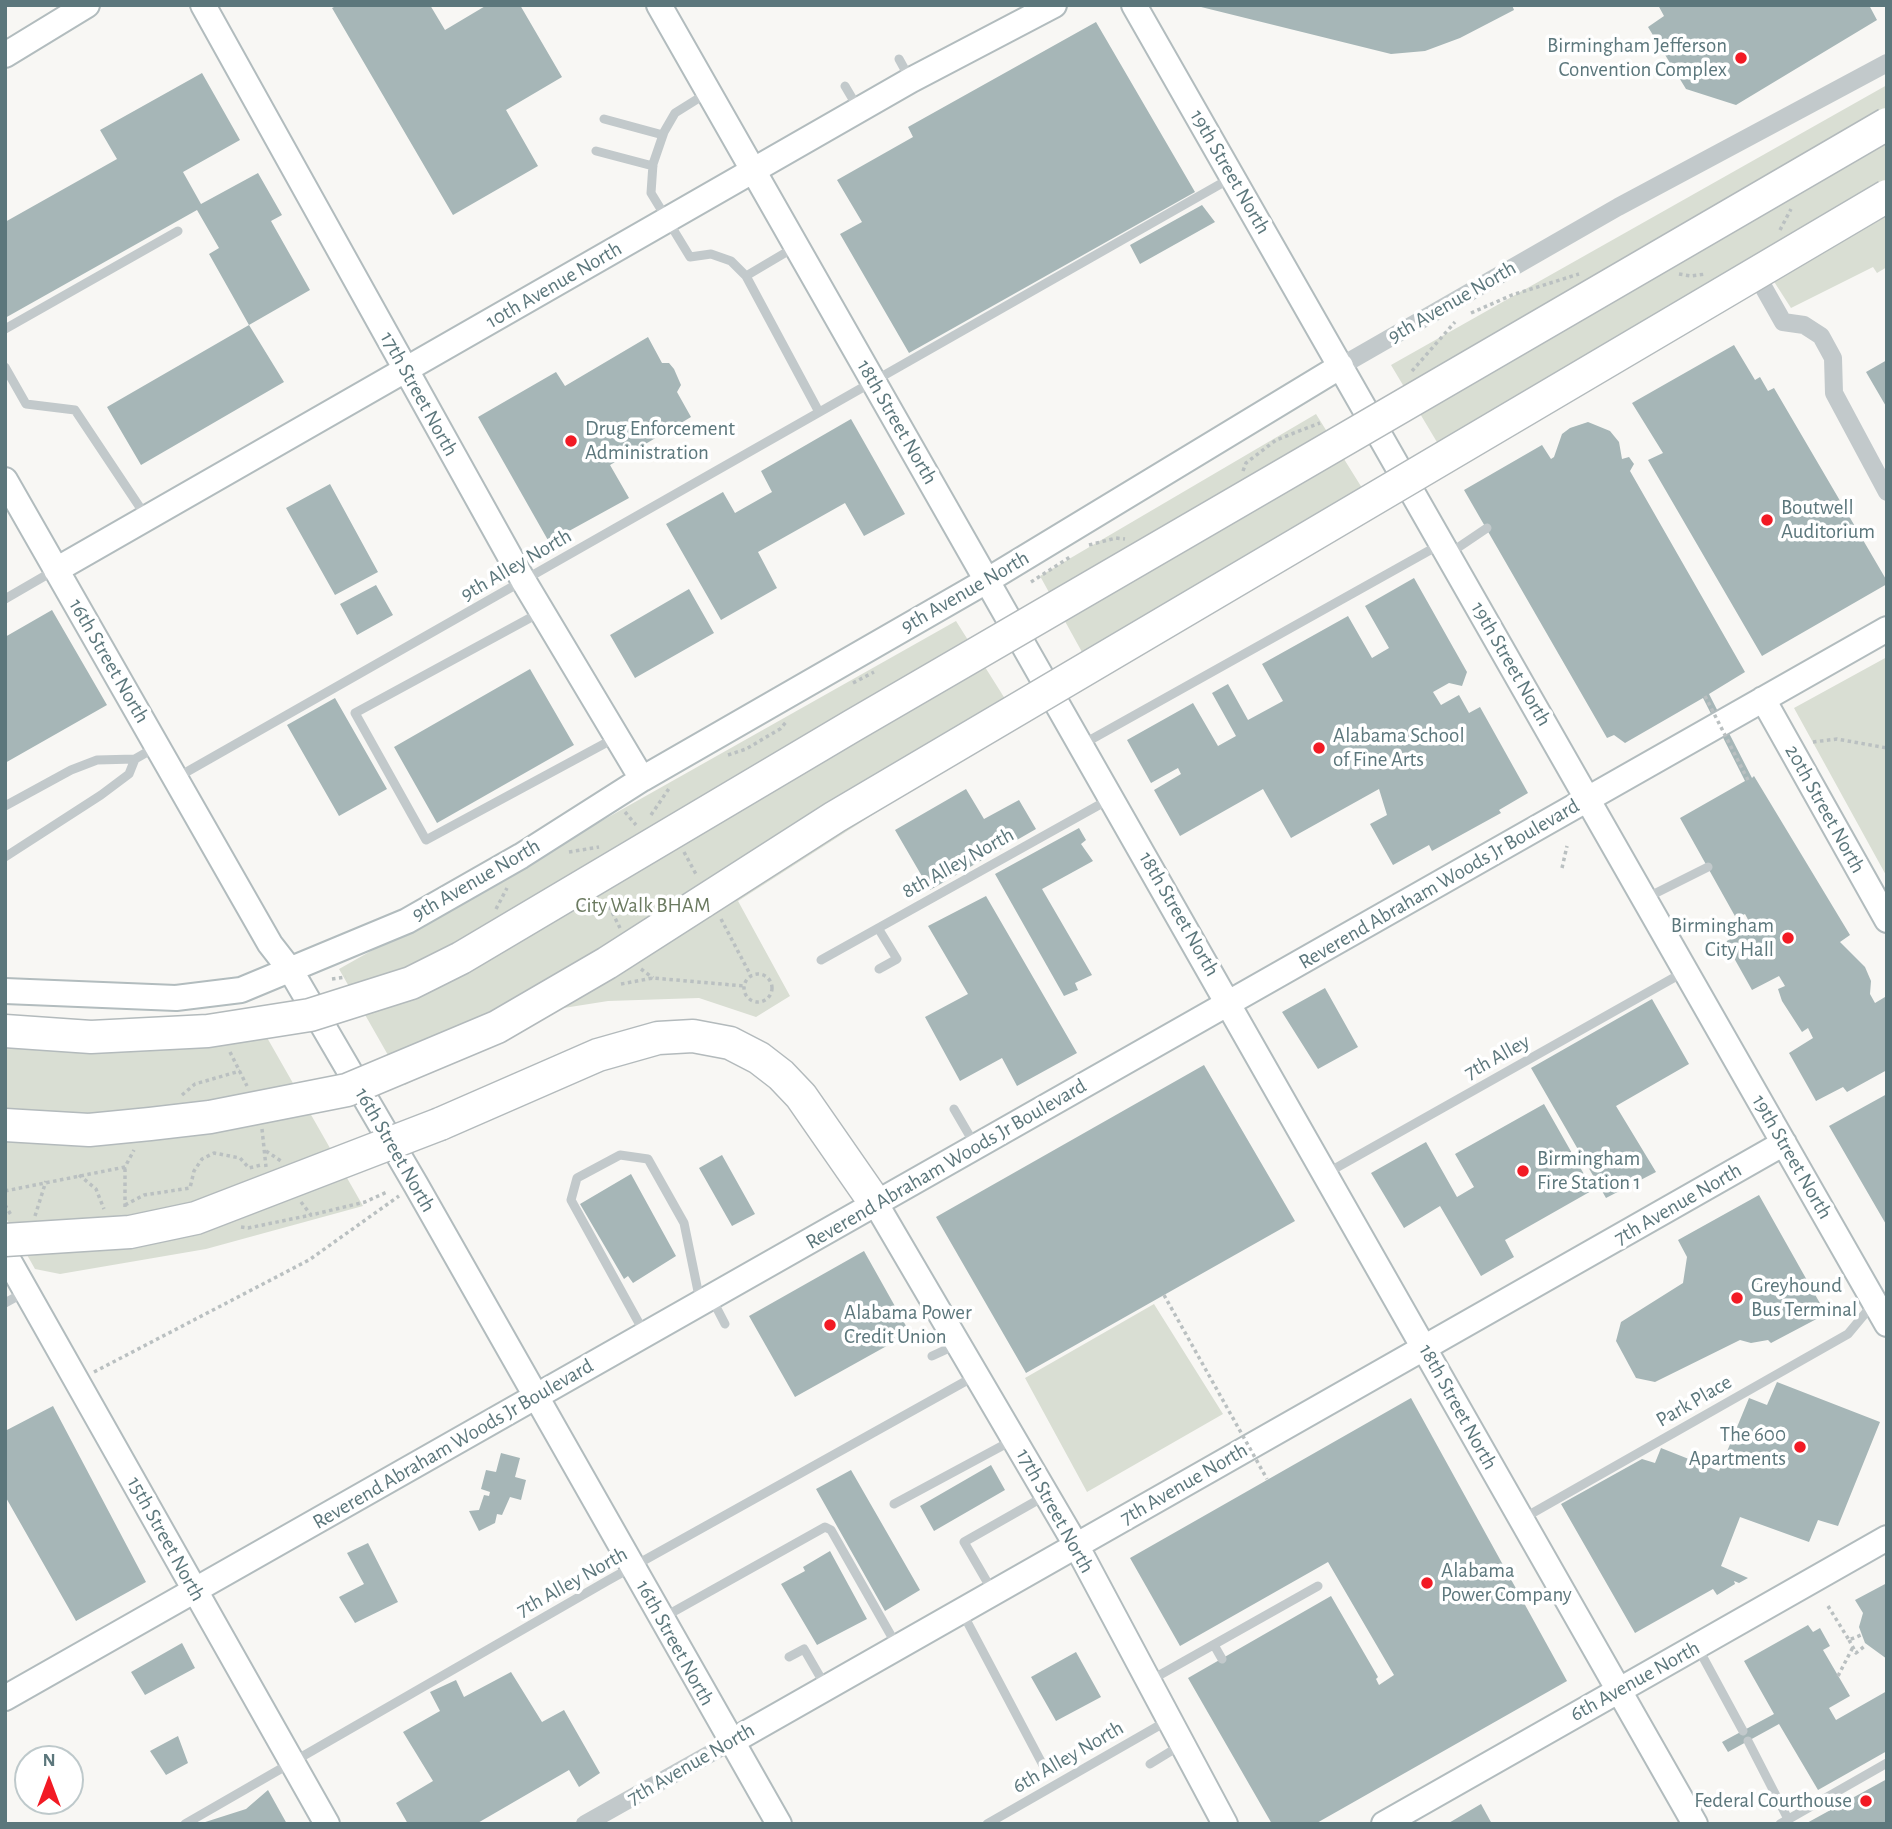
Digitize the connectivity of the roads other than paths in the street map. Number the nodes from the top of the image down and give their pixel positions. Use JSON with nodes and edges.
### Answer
{"nodes":[{"id":1,"x":87,"y":5,"type":"edge"},
{"id":2,"x":203,"y":5,"type":"edge"},
{"id":3,"x":659,"y":5,"type":"edge"},
{"id":4,"x":1054,"y":5,"type":"edge"},
{"id":5,"x":1135,"y":5,"type":"edge"},
{"id":6,"x":5,"y":55,"type":"edge"},
{"id":7,"x":1887,"y":63,"type":"edge"},
{"id":8,"x":845,"y":86,"type":"dead end"},
{"id":9,"x":708,"y":92,"type":"junction"},
{"id":10,"x":859,"y":110,"type":"junction"},
{"id":11,"x":604,"y":119,"type":"dead end"},
{"id":12,"x":1887,"y":124,"type":"edge"},
{"id":13,"x":663,"y":135,"type":"junction"},
{"id":14,"x":596,"y":151,"type":"dead end"},
{"id":15,"x":653,"y":166,"type":"junction"},
{"id":16,"x":753,"y":171,"type":"junction"},
{"id":17,"x":1233,"y":177,"type":"junction"},
{"id":18,"x":1887,"y":196,"type":"edge"},
{"id":19,"x":669,"y":219,"type":"junction"},
{"id":20,"x":178,"y":231,"type":"dead end"},
{"id":21,"x":797,"y":246,"type":"junction"},
{"id":22,"x":1751,"y":264,"type":"dead end"},
{"id":23,"x":746,"y":276,"type":"junction"},
{"id":24,"x":5,"y":328,"type":"edge"},
{"id":25,"x":1341,"y":366,"type":"junction"},
{"id":26,"x":5,"y":367,"type":"edge"},
{"id":27,"x":406,"y":370,"type":"junction"},
{"id":28,"x":874,"y":381,"type":"junction"},
{"id":29,"x":819,"y":412,"type":"junction"},
{"id":30,"x":5,"y":480,"type":"edge"},
{"id":31,"x":1887,"y":492,"type":"edge"},
{"id":32,"x":147,"y":518,"type":"junction"},
{"id":33,"x":1487,"y":528,"type":"dead end"},
{"id":34,"x":1445,"y":549,"type":"junction"},
{"id":35,"x":56,"y":570,"type":"junction"},
{"id":36,"x":523,"y":580,"type":"junction"},
{"id":37,"x":988,"y":580,"type":"junction"},
{"id":38,"x":5,"y":599,"type":"edge"},
{"id":39,"x":541,"y":612,"type":"junction"},
{"id":40,"x":1887,"y":629,"type":"edge"},
{"id":41,"x":1763,"y":699,"type":"junction"},
{"id":42,"x":615,"y":738,"type":"junction"},
{"id":43,"x":1082,"y":745,"type":"junction"},
{"id":44,"x":158,"y":746,"type":"junction"},
{"id":45,"x":135,"y":759,"type":"junction"},
{"id":46,"x":176,"y":778,"type":"junction"},
{"id":47,"x":642,"y":779,"type":"junction"},
{"id":48,"x":1112,"y":798,"type":"junction"},
{"id":49,"x":1588,"y":799,"type":"junction"},
{"id":50,"x":5,"y":806,"type":"edge"},
{"id":51,"x":5,"y":857,"type":"edge"},
{"id":52,"x":1707,"y":867,"type":"dead end"},
{"id":53,"x":1645,"y":898,"type":"junction"},
{"id":54,"x":1887,"y":920,"type":"edge"},
{"id":55,"x":878,"y":928,"type":"junction"},
{"id":56,"x":821,"y":960,"type":"dead end"},
{"id":57,"x":879,"y":969,"type":"dead end"},
{"id":58,"x":1686,"y":970,"type":"junction"},
{"id":59,"x":291,"y":971,"type":"junction"},
{"id":60,"x":5,"y":992,"type":"edge"},
{"id":61,"x":1230,"y":1002,"type":"junction"},
{"id":62,"x":5,"y":1031,"type":"edge"},
{"id":63,"x":954,"y":1109,"type":"dead end"},
{"id":64,"x":5,"y":1125,"type":"edge"},
{"id":65,"x":1784,"y":1143,"type":"junction"},
{"id":66,"x":975,"y":1147,"type":"junction"},
{"id":67,"x":1325,"y":1174,"type":"junction"},
{"id":68,"x":876,"y":1203,"type":"junction"},
{"id":69,"x":5,"y":1240,"type":"edge"},
{"id":70,"x":5,"y":1254,"type":"edge"},
{"id":71,"x":1880,"y":1295,"type":"edge"},
{"id":72,"x":16,"y":1297,"type":"edge"},
{"id":73,"x":706,"y":1300,"type":"junction"},
{"id":74,"x":724,"y":1324,"type":"dead end"},
{"id":75,"x":1887,"y":1324,"type":"edge"},
{"id":76,"x":645,"y":1335,"type":"junction"},
{"id":77,"x":959,"y":1344,"type":"junction"},
{"id":78,"x":1425,"y":1348,"type":"junction"},
{"id":79,"x":932,"y":1356,"type":"dead end"},
{"id":80,"x":977,"y":1374,"type":"junction"},
{"id":81,"x":536,"y":1397,"type":"junction"},
{"id":82,"x":1015,"y":1440,"type":"junction"},
{"id":83,"x":1046,"y":1496,"type":"junction"},
{"id":84,"x":894,"y":1504,"type":"dead end"},
{"id":85,"x":1521,"y":1519,"type":"junction"},
{"id":86,"x":1887,"y":1538,"type":"edge"},
{"id":87,"x":1076,"y":1545,"type":"junction"},
{"id":88,"x":634,"y":1567,"type":"junction"},
{"id":89,"x":1318,"y":1586,"type":"dead end"},
{"id":90,"x":195,"y":1590,"type":"junction"},
{"id":91,"x":993,"y":1592,"type":"junction"},
{"id":92,"x":961,"y":1610,"type":"junction"},
{"id":93,"x":662,"y":1618,"type":"junction"},
{"id":94,"x":1214,"y":1646,"type":"junction"},
{"id":95,"x":897,"y":1647,"type":"junction"},
{"id":96,"x":1697,"y":1647,"type":"junction"},
{"id":97,"x":789,"y":1657,"type":"dead end"},
{"id":98,"x":1222,"y":1659,"type":"dead end"},
{"id":99,"x":1147,"y":1682,"type":"junction"},
{"id":100,"x":826,"y":1687,"type":"junction"},
{"id":101,"x":1620,"y":1690,"type":"junction"},
{"id":102,"x":5,"y":1698,"type":"edge"},
{"id":103,"x":1167,"y":1721,"type":"junction"},
{"id":104,"x":1743,"y":1731,"type":"dead end"},
{"id":105,"x":1748,"y":1741,"type":"dead end"},
{"id":106,"x":731,"y":1742,"type":"junction"},
{"id":107,"x":1181,"y":1745,"type":"junction"},
{"id":108,"x":293,"y":1763,"type":"junction"},
{"id":109,"x":1887,"y":1763,"type":"edge"},
{"id":110,"x":1150,"y":1764,"type":"dead end"},
{"id":111,"x":1045,"y":1769,"type":"dead end"},
{"id":112,"x":1784,"y":1821,"type":"edge"},
{"id":113,"x":185,"y":1824,"type":"edge"},
{"id":114,"x":327,"y":1824,"type":"edge"},
{"id":115,"x":585,"y":1824,"type":"edge"},
{"id":116,"x":779,"y":1824,"type":"edge"},
{"id":117,"x":986,"y":1824,"type":"edge"},
{"id":118,"x":1225,"y":1824,"type":"edge"},
{"id":119,"x":1384,"y":1824,"type":"edge"},
{"id":120,"x":1695,"y":1824,"type":"edge"}],
"edges":[{"from":1,"to":6,"type":"street"},
{"from":2,"to":27,"type":"street","name":"17th Street North"},
{"from":3,"to":9,"type":"street","name":"18th Street North"},
{"from":4,"to":10,"type":"street","name":"10th Avenue North"},
{"from":5,"to":17,"type":"street","name":"19th Street North"},
{"from":7,"to":25,"type":"street","name":"9th Avenue North"},
{"from":8,"to":10,"type":"lane"},
{"from":9,"to":13,"type":"lane"},
{"from":9,"to":16,"type":"street","name":"18th Street North"},
{"from":10,"to":16,"type":"street","name":"10th Avenue North"},
{"from":11,"to":13,"type":"lane"},
{"from":12,"to":62,"type":"highway","bridge":true},
{"from":13,"to":15,"type":"lane"},
{"from":14,"to":15,"type":"lane"},
{"from":15,"to":19,"type":"lane"},
{"from":16,"to":19,"type":"street","name":"10th Avenue North"},
{"from":16,"to":21,"type":"street","name":"18th Street North"},
{"from":17,"to":25,"type":"street","name":"19th Street North"},
{"from":17,"to":28,"type":"lane","name":"9th Alley North"},
{"from":18,"to":64,"type":"highway","bridge":true},
{"from":19,"to":23,"type":"lane"},
{"from":19,"to":27,"type":"street","name":"10th Avenue North"},
{"from":20,"to":24,"type":"lane"},
{"from":21,"to":23,"type":"lane"},
{"from":21,"to":28,"type":"street","name":"18th Street North"},
{"from":22,"to":31,"type":"street"},
{"from":23,"to":29,"type":"lane"},
{"from":25,"to":34,"type":"street","name":"19th Street North"},
{"from":25,"to":37,"type":"street","name":"9th Avenue North"},
{"from":26,"to":32,"type":"lane"},
{"from":27,"to":32,"type":"street","name":"10th Avenue North"},
{"from":27,"to":36,"type":"street","name":"17th Street North"},
{"from":28,"to":29,"type":"lane","name":"9th Alley North"},
{"from":28,"to":37,"type":"street","name":"18th Street North"},
{"from":29,"to":36,"type":"lane","name":"9th Alley North"},
{"from":30,"to":35,"type":"street","name":"16th Street North"},
{"from":32,"to":35,"type":"street","name":"10th Avenue North"},
{"from":33,"to":34,"type":"lane"},
{"from":34,"to":43,"type":"lane"},
{"from":34,"to":49,"type":"street","name":"19th Street North"},
{"from":35,"to":38,"type":"lane"},
{"from":35,"to":44,"type":"street","name":"16th Street North"},
{"from":36,"to":39,"type":"street","name":"17th Street North"},
{"from":36,"to":46,"type":"lane","name":"9th Alley North"},
{"from":37,"to":43,"type":"street","name":"18th Street North"},
{"from":37,"to":47,"type":"street","name":"9th Avenue North"},
{"from":39,"to":42,"type":"street","name":"17th Street North"},
{"from":39,"to":42,"type":"lane"},
{"from":40,"to":41,"type":"street","name":"Reverend Abraham Woods Jr Boulevard"},
{"from":41,"to":49,"type":"street","name":"Reverend Abraham Woods Jr Boulevard"},
{"from":41,"to":54,"type":"street","name":"20th Street North"},
{"from":42,"to":47,"type":"street","name":"17th Street North"},
{"from":43,"to":48,"type":"street","name":"18th Street North"},
{"from":44,"to":45,"type":"lane"},
{"from":44,"to":46,"type":"street","name":"16th Street North"},
{"from":45,"to":50,"type":"lane"},
{"from":45,"to":51,"type":"lane"},
{"from":46,"to":59,"type":"street","name":"16th Street North"},
{"from":47,"to":59,"type":"street","name":"9th Avenue North"},
{"from":48,"to":55,"type":"lane","name":"8th Alley North"},
{"from":48,"to":61,"type":"street","name":"18th Street North"},
{"from":49,"to":53,"type":"street","name":"19th Street North"},
{"from":49,"to":61,"type":"street","name":"Reverend Abraham Woods Jr Boulevard"},
{"from":52,"to":53,"type":"lane"},
{"from":53,"to":58,"type":"street","name":"19th Street North"},
{"from":55,"to":56,"type":"lane","name":"8th Alley North"},
{"from":55,"to":57,"type":"lane"},
{"from":58,"to":65,"type":"street","name":"19th Street North"},
{"from":58,"to":67,"type":"lane","name":"7th Alley"},
{"from":59,"to":60,"type":"street","name":"9th Avenue North"},
{"from":59,"to":81,"type":"street","name":"16th Street North"},
{"from":61,"to":66,"type":"street","name":"Reverend Abraham Woods Jr Boulevard"},
{"from":61,"to":67,"type":"street","name":"18th Street North"},
{"from":63,"to":66,"type":"lane"},
{"from":65,"to":71,"type":"street","name":"19th Street North"},
{"from":65,"to":78,"type":"street","name":"7th Avenue North"},
{"from":66,"to":68,"type":"street","name":"Reverend Abraham Woods Jr Boulevard"},
{"from":67,"to":78,"type":"street","name":"18th Street North"},
{"from":68,"to":69,"type":"highway","bridge":true},
{"from":68,"to":73,"type":"street","name":"Reverend Abraham Woods Jr Boulevard"},
{"from":68,"to":77,"type":"street","name":"17th Street North"},
{"from":70,"to":72,"type":"street","name":"15th Street North"},
{"from":71,"to":75,"type":"street","name":"19th Street North"},
{"from":71,"to":85,"type":"lane","name":"Park Place"},
{"from":72,"to":90,"type":"street","name":"15th Street North"},
{"from":73,"to":74,"type":"lane"},
{"from":73,"to":76,"type":"street","name":"Reverend Abraham Woods Jr Boulevard"},
{"from":73,"to":76,"type":"lane"},
{"from":76,"to":81,"type":"street","name":"Reverend Abraham Woods Jr Boulevard"},
{"from":77,"to":79,"type":"lane"},
{"from":77,"to":80,"type":"street","name":"17th Street North"},
{"from":78,"to":85,"type":"street","name":"18th Street North"},
{"from":78,"to":87,"type":"street","name":"7th Avenue North"},
{"from":80,"to":82,"type":"street","name":"17th Street North"},
{"from":80,"to":88,"type":"lane","name":"7th Alley North"},
{"from":81,"to":88,"type":"street","name":"16th Street North"},
{"from":81,"to":90,"type":"street","name":"Reverend Abraham Woods Jr Boulevard"},
{"from":82,"to":83,"type":"street","name":"17th Street North"},
{"from":82,"to":84,"type":"lane"},
{"from":83,"to":87,"type":"street","name":"17th Street North"},
{"from":83,"to":91,"type":"lane"},
{"from":85,"to":101,"type":"street","name":"18th Street North"},
{"from":86,"to":96,"type":"street","name":"6th Avenue North"},
{"from":87,"to":91,"type":"street","name":"7th Avenue North"},
{"from":87,"to":99,"type":"street","name":"17th Street North"},
{"from":88,"to":93,"type":"street","name":"16th Street North"},
{"from":88,"to":108,"type":"lane","name":"7th Alley North"},
{"from":89,"to":94,"type":"lane"},
{"from":90,"to":102,"type":"street","name":"Reverend Abraham Woods Jr Boulevard"},
{"from":90,"to":108,"type":"street","name":"15th Street North"},
{"from":91,"to":92,"type":"street","name":"7th Avenue North"},
{"from":92,"to":95,"type":"street","name":"7th Avenue North"},
{"from":92,"to":111,"type":"lane"},
{"from":93,"to":95,"type":"lane"},
{"from":93,"to":106,"type":"street","name":"16th Street North"},
{"from":94,"to":98,"type":"lane"},
{"from":94,"to":99,"type":"lane"},
{"from":95,"to":100,"type":"street","name":"7th Avenue North"},
{"from":96,"to":101,"type":"street","name":"6th Avenue North"},
{"from":96,"to":104,"type":"lane"},
{"from":97,"to":100,"type":"lane"},
{"from":99,"to":103,"type":"street","name":"17th Street North"},
{"from":100,"to":106,"type":"street","name":"7th Avenue North"},
{"from":101,"to":119,"type":"street","name":"6th Avenue North"},
{"from":101,"to":120,"type":"street","name":"18th Street North"},
{"from":103,"to":107,"type":"street","name":"17th Street North"},
{"from":103,"to":117,"type":"lane","name":"6th Alley North"},
{"from":105,"to":112,"type":"lane"},
{"from":106,"to":115,"type":"street","name":"7th Avenue North"},
{"from":106,"to":116,"type":"street","name":"16th Street North"},
{"from":107,"to":110,"type":"lane"},
{"from":107,"to":118,"type":"street","name":"17th Street North"},
{"from":108,"to":113,"type":"lane","name":"7th Alley North"},
{"from":108,"to":114,"type":"street","name":"15th Street North"},
{"from":109,"to":112,"type":"lane"}]}
